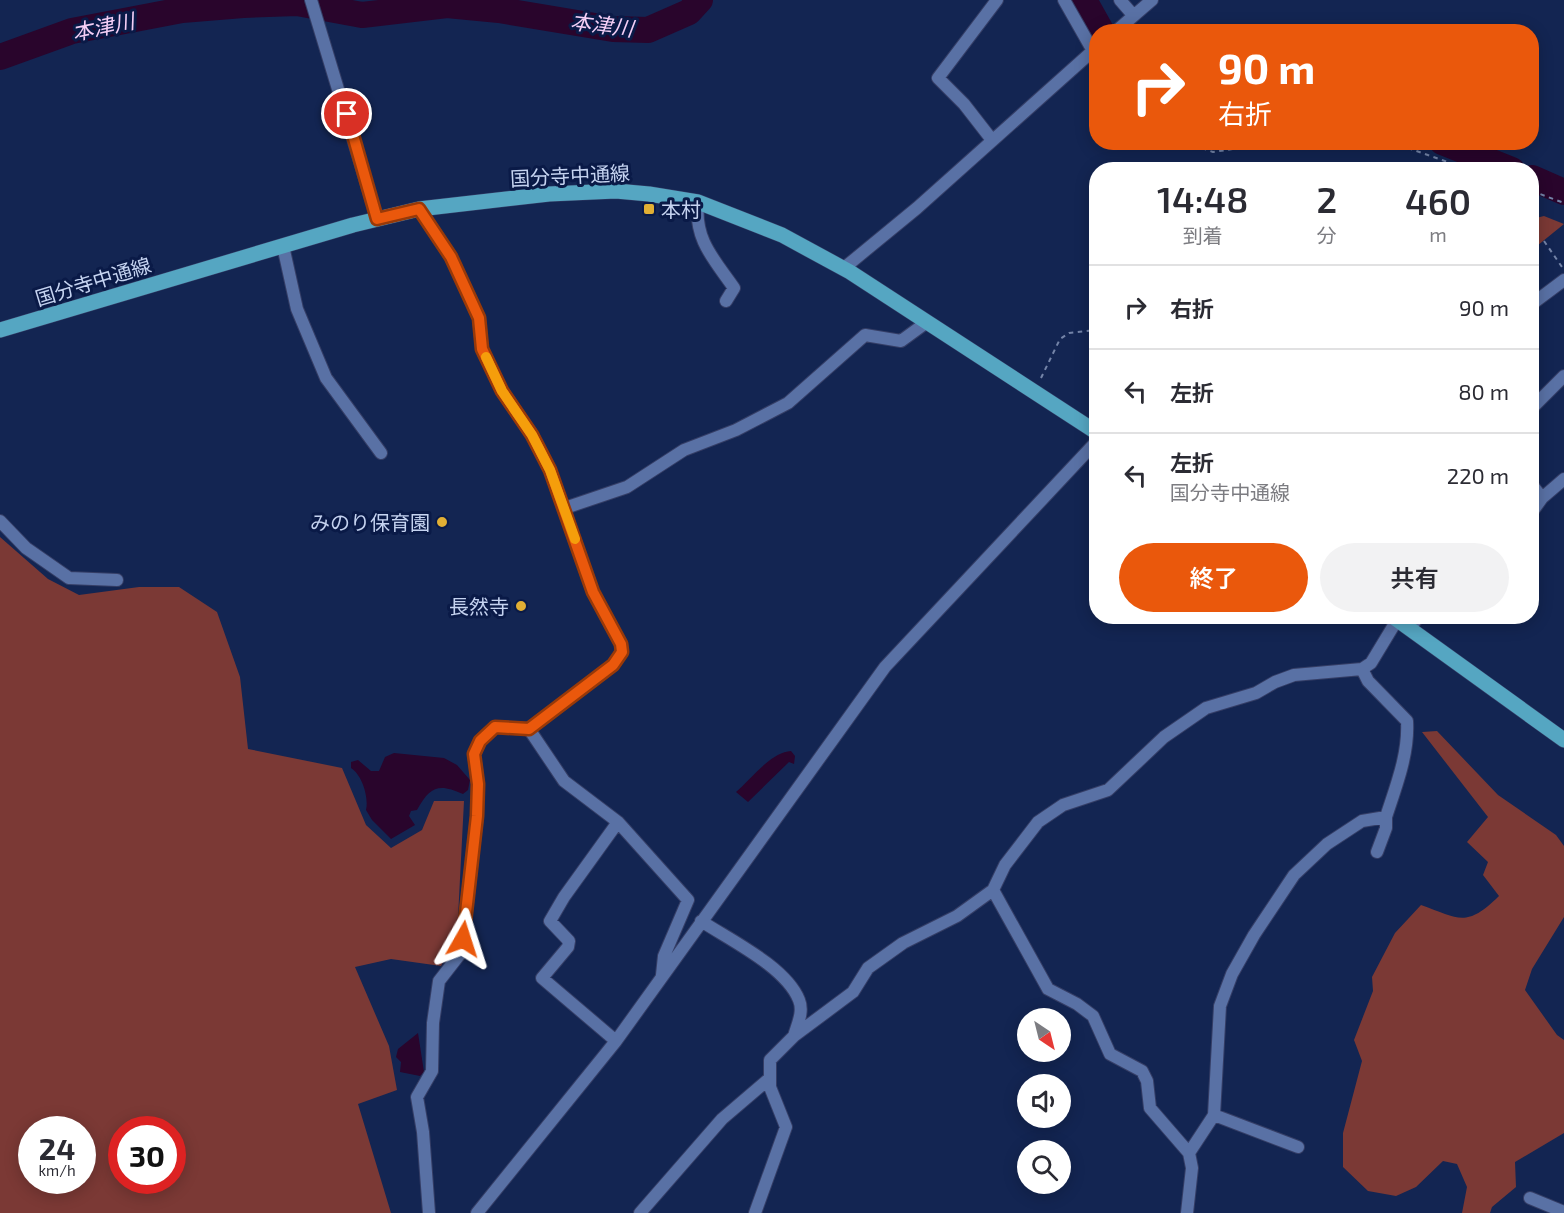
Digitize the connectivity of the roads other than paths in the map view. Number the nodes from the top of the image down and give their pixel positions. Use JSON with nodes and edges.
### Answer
{"nodes":[{"id":1,"x":311,"y":0,"type":"edge"},
{"id":2,"x":997,"y":0,"type":"edge"},
{"id":3,"x":1064,"y":0,"type":"edge"},
{"id":4,"x":1120,"y":0,"type":"edge"},
{"id":5,"x":1152,"y":0,"type":"edge"},
{"id":6,"x":1133,"y":15,"type":"junction"},
{"id":7,"x":1123,"y":24,"type":"edge"},
{"id":8,"x":1089,"y":40,"type":"edge"},
{"id":9,"x":1089,"y":55,"type":"edge"},
{"id":10,"x":992,"y":140,"type":"junction"},
{"id":11,"x":698,"y":202,"type":"junction"},
{"id":12,"x":419,"y":209,"type":"junction"},
{"id":13,"x":377,"y":219,"type":"junction"},
{"id":14,"x":283,"y":246,"type":"junction"},
{"id":15,"x":844,"y":268,"type":"junction"},
{"id":16,"x":1564,"y":280,"type":"edge"},
{"id":17,"x":1539,"y":299,"type":"edge"},
{"id":18,"x":726,"y":301,"type":"dead end"},
{"id":19,"x":927,"y":322,"type":"junction"},
{"id":20,"x":0,"y":330,"type":"edge"},
{"id":21,"x":1564,"y":376,"type":"edge"},
{"id":22,"x":1539,"y":396,"type":"edge"},
{"id":23,"x":1089,"y":427,"type":"edge"},
{"id":24,"x":1089,"y":449,"type":"edge"},
{"id":25,"x":381,"y":453,"type":"dead end"},
{"id":26,"x":1564,"y":479,"type":"edge"},
{"id":27,"x":1539,"y":494,"type":"edge"},
{"id":28,"x":1542,"y":498,"type":"junction"},
{"id":29,"x":1539,"y":502,"type":"edge"},
{"id":30,"x":565,"y":508,"type":"junction"},
{"id":31,"x":0,"y":521,"type":"edge"},
{"id":32,"x":117,"y":580,"type":"dead end"},
{"id":33,"x":1401,"y":624,"type":"edge"},
{"id":34,"x":1409,"y":624,"type":"edge"},
{"id":35,"x":1362,"y":669,"type":"junction"},
{"id":36,"x":529,"y":729,"type":"junction"},
{"id":37,"x":1564,"y":741,"type":"edge"},
{"id":38,"x":1386,"y":817,"type":"junction"},
{"id":39,"x":618,"y":822,"type":"junction"},
{"id":40,"x":1377,"y":852,"type":"dead end"},
{"id":41,"x":993,"y":890,"type":"junction"},
{"id":42,"x":701,"y":921,"type":"junction"},
{"id":43,"x":662,"y":976,"type":"junction"},
{"id":44,"x":794,"y":1036,"type":"junction"},
{"id":45,"x":616,"y":1041,"type":"junction"},
{"id":46,"x":770,"y":1077,"type":"junction"},
{"id":47,"x":1214,"y":1115,"type":"junction"},
{"id":48,"x":1298,"y":1147,"type":"dead end"},
{"id":49,"x":1189,"y":1153,"type":"junction"},
{"id":50,"x":1530,"y":1198,"type":"dead end"},
{"id":51,"x":1564,"y":1212,"type":"edge"},
{"id":52,"x":429,"y":1213,"type":"edge"},
{"id":53,"x":477,"y":1213,"type":"edge"},
{"id":54,"x":640,"y":1213,"type":"edge"},
{"id":55,"x":755,"y":1213,"type":"edge"},
{"id":56,"x":1187,"y":1213,"type":"edge"}],
"edges":[{"from":1,"to":13,"type":"street"},
{"from":2,"to":10,"type":"street"},
{"from":3,"to":8,"type":"street"},
{"from":4,"to":6,"type":"street"},
{"from":5,"to":6,"type":"street"},
{"from":6,"to":7,"type":"street"},
{"from":9,"to":10,"type":"street"},
{"from":10,"to":15,"type":"street"},
{"from":11,"to":12,"type":"main road","name":"国分寺中通線"},
{"from":11,"to":15,"type":"main road","name":"国分寺中通線"},
{"from":11,"to":18,"type":"street"},
{"from":12,"to":13,"type":"main road","name":"国分寺中通線"},
{"from":12,"to":30,"type":"street"},
{"from":13,"to":14,"type":"main road","name":"国分寺中通線"},
{"from":14,"to":20,"type":"main road","name":"国分寺中通線"},
{"from":14,"to":25,"type":"street"},
{"from":15,"to":19,"type":"main road","name":"国分寺中通線"},
{"from":16,"to":17,"type":"street"},
{"from":19,"to":23,"type":"main road","name":"国分寺中通線"},
{"from":19,"to":30,"type":"street"},
{"from":21,"to":22,"type":"street"},
{"from":24,"to":42,"type":"street"},
{"from":26,"to":28,"type":"street"},
{"from":27,"to":28,"type":"street"},
{"from":28,"to":29,"type":"street"},
{"from":30,"to":36,"type":"street"},
{"from":31,"to":32,"type":"street"},
{"from":33,"to":35,"type":"street"},
{"from":34,"to":37,"type":"main road"},
{"from":35,"to":38,"type":"street"},
{"from":35,"to":41,"type":"street"},
{"from":36,"to":39,"type":"street"},
{"from":36,"to":52,"type":"street"},
{"from":38,"to":40,"type":"street"},
{"from":38,"to":47,"type":"street"},
{"from":39,"to":43,"type":"street"},
{"from":39,"to":45,"type":"street"},
{"from":41,"to":44,"type":"street"},
{"from":41,"to":49,"type":"street"},
{"from":42,"to":43,"type":"street"},
{"from":42,"to":44,"type":"street"},
{"from":43,"to":45,"type":"street"},
{"from":44,"to":46,"type":"street"},
{"from":45,"to":53,"type":"street"},
{"from":46,"to":54,"type":"street"},
{"from":46,"to":55,"type":"street"},
{"from":47,"to":48,"type":"street"},
{"from":47,"to":49,"type":"street"},
{"from":49,"to":56,"type":"street"},
{"from":50,"to":51,"type":"street"}]}
